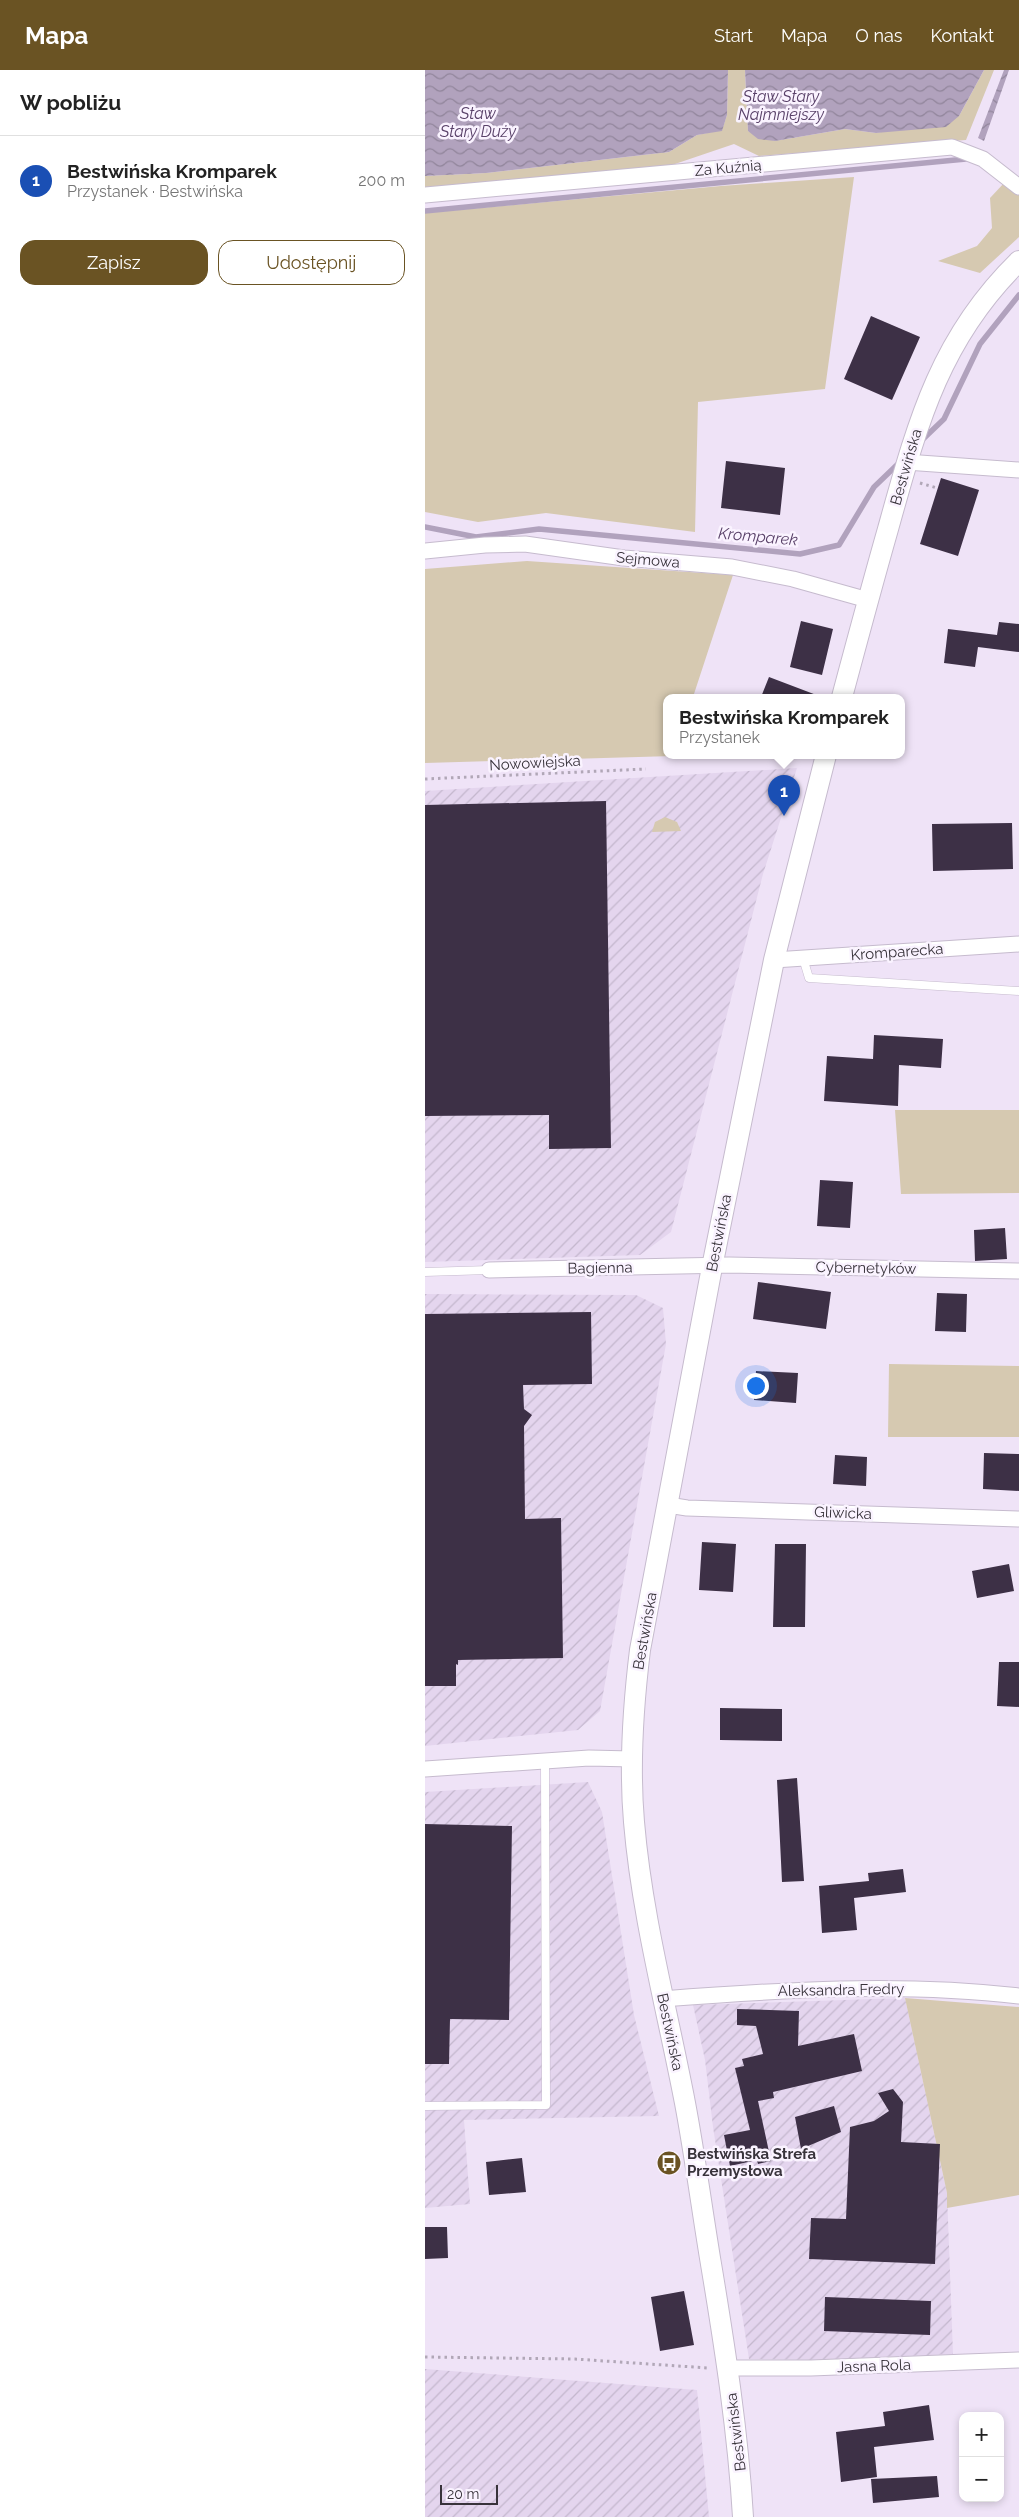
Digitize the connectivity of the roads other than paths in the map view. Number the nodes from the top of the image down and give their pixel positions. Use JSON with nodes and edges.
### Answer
{"nodes":[{"id":1,"x":1019,"y":187,"type":"edge"},
{"id":2,"x":425,"y":195,"type":"edge"},
{"id":3,"x":1019,"y":261,"type":"edge"},
{"id":4,"x":907,"y":462,"type":"junction"},
{"id":5,"x":1019,"y":470,"type":"edge"},
{"id":6,"x":425,"y":551,"type":"edge"},
{"id":7,"x":869,"y":600,"type":"junction"},
{"id":8,"x":842,"y":694,"type":"edge"},
{"id":9,"x":825,"y":759,"type":"edge"},
{"id":10,"x":1019,"y":944,"type":"edge"},
{"id":11,"x":803,"y":958,"type":"junction"},
{"id":12,"x":774,"y":960,"type":"junction"},
{"id":13,"x":1019,"y":991,"type":"edge"},
{"id":14,"x":712,"y":1267,"type":"junction"},
{"id":15,"x":489,"y":1270,"type":"joint"},
{"id":16,"x":1019,"y":1271,"type":"edge"},
{"id":17,"x":425,"y":1272,"type":"edge"},
{"id":18,"x":667,"y":1505,"type":"junction"},
{"id":19,"x":1019,"y":1519,"type":"edge"},
{"id":20,"x":632,"y":1759,"type":"junction"},
{"id":21,"x":545,"y":1761,"type":"junction"},
{"id":22,"x":425,"y":1769,"type":"edge"},
{"id":23,"x":1019,"y":1996,"type":"edge"},
{"id":24,"x":662,"y":1999,"type":"junction"},
{"id":25,"x":425,"y":2106,"type":"edge"},
{"id":26,"x":1019,"y":2360,"type":"edge"},
{"id":27,"x":728,"y":2368,"type":"junction"},
{"id":28,"x":743,"y":2517,"type":"edge"}],
"edges":[{"from":1,"to":2,"type":"street","name":"Za Kuźnią"},
{"from":3,"to":4,"type":"street","name":"Bestwińska"},
{"from":4,"to":5,"type":"street"},
{"from":4,"to":7,"type":"street","name":"Bestwińska"},
{"from":6,"to":7,"type":"street","name":"Sejmowa"},
{"from":7,"to":8,"type":"street","name":"Bestwińska"},
{"from":9,"to":12,"type":"street","name":"Bestwińska"},
{"from":10,"to":11,"type":"street","name":"Kromparecka"},
{"from":11,"to":12,"type":"street","name":"Kromparecka"},
{"from":11,"to":13,"type":"lane"},
{"from":12,"to":14,"type":"street","name":"Bestwińska"},
{"from":14,"to":15,"type":"street","name":"Bagienna"},
{"from":14,"to":16,"type":"street","name":"Cybernetyków"},
{"from":14,"to":18,"type":"street","name":"Bestwińska"},
{"from":15,"to":17,"type":"lane"},
{"from":18,"to":19,"type":"street","name":"Gliwicka"},
{"from":18,"to":20,"type":"street","name":"Bestwińska"},
{"from":20,"to":21,"type":"street"},
{"from":20,"to":24,"type":"street","name":"Bestwińska"},
{"from":21,"to":22,"type":"street"},
{"from":21,"to":25,"type":"lane"},
{"from":23,"to":24,"type":"street","name":"Aleksandra Fredry"},
{"from":24,"to":27,"type":"street","name":"Bestwińska"},
{"from":26,"to":27,"type":"street","name":"Jasna Rola"},
{"from":27,"to":28,"type":"street","name":"Bestwińska"}]}
